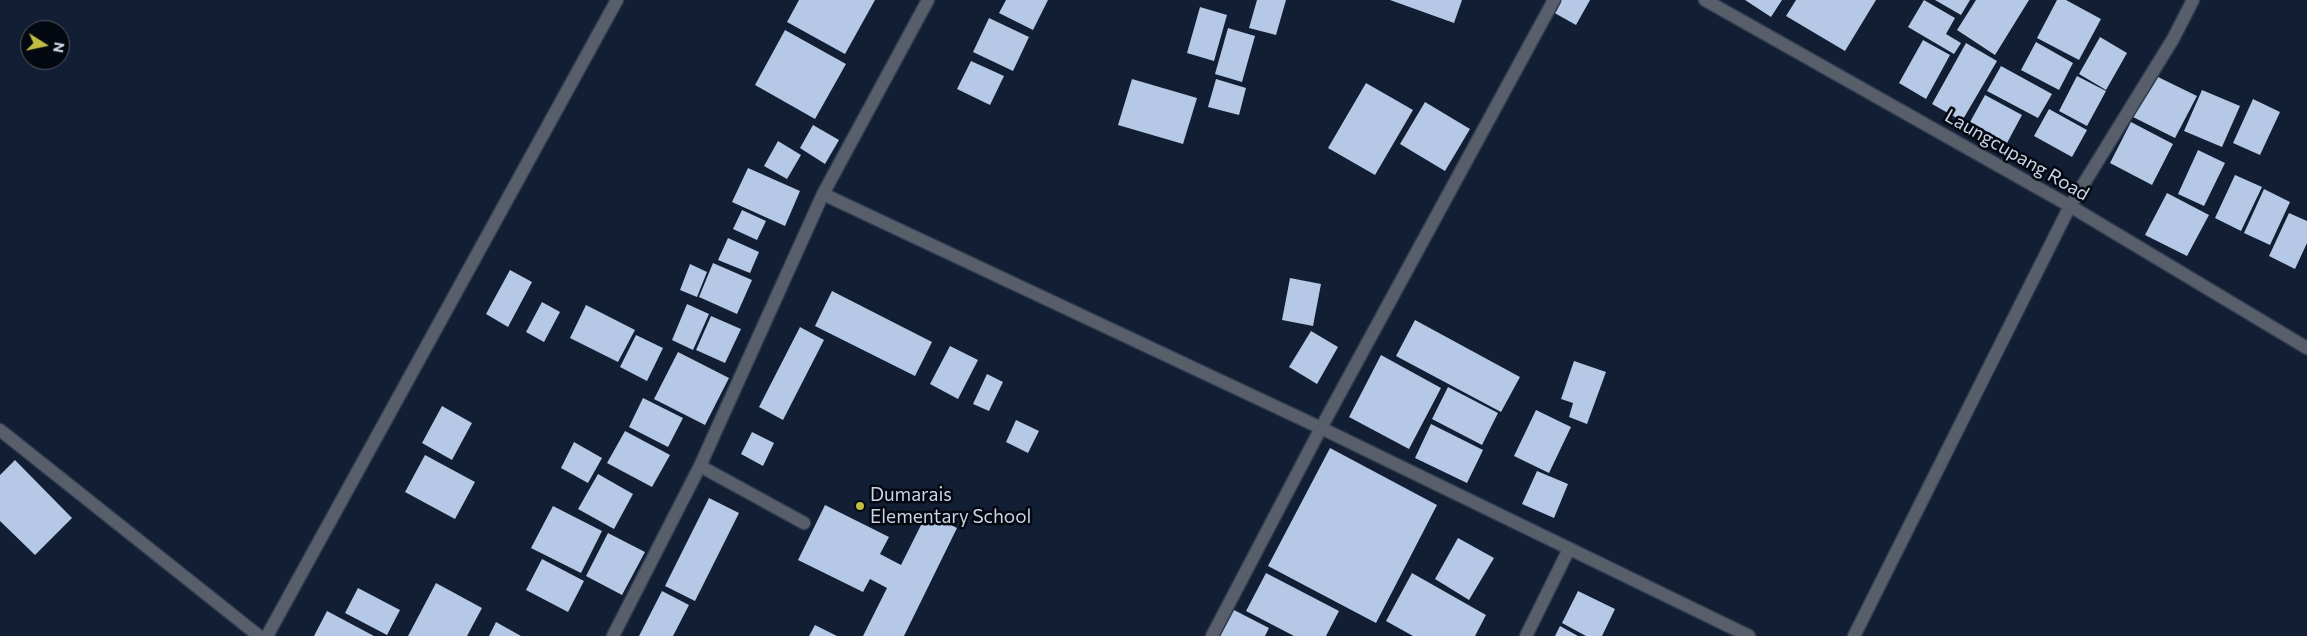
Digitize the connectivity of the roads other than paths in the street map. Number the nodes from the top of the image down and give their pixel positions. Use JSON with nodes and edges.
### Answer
{"nodes":[{"id":1,"x":617,"y":0,"type":"edge"},
{"id":2,"x":928,"y":0,"type":"edge"},
{"id":3,"x":1554,"y":0,"type":"edge"},
{"id":4,"x":1705,"y":0,"type":"edge"},
{"id":5,"x":2193,"y":0,"type":"edge"},
{"id":6,"x":823,"y":194,"type":"junction"},
{"id":7,"x":2070,"y":206,"type":"junction"},
{"id":8,"x":2307,"y":348,"type":"edge"},
{"id":9,"x":1321,"y":428,"type":"junction"},
{"id":10,"x":0,"y":430,"type":"edge"},
{"id":11,"x":700,"y":466,"type":"junction"},
{"id":12,"x":804,"y":523,"type":"dead end"},
{"id":13,"x":1569,"y":549,"type":"junction"},
{"id":14,"x":259,"y":636,"type":"edge"},
{"id":15,"x":267,"y":636,"type":"edge"},
{"id":16,"x":613,"y":636,"type":"edge"},
{"id":17,"x":1212,"y":636,"type":"edge"},
{"id":18,"x":1526,"y":636,"type":"edge"},
{"id":19,"x":1749,"y":636,"type":"edge"},
{"id":20,"x":1854,"y":636,"type":"edge"}],
"edges":[{"from":1,"to":15,"type":"street"},
{"from":2,"to":6,"type":"street"},
{"from":3,"to":9,"type":"street"},
{"from":4,"to":7,"type":"street","name":"Laungcupang Road"},
{"from":5,"to":7,"type":"street"},
{"from":6,"to":9,"type":"street"},
{"from":6,"to":11,"type":"street"},
{"from":7,"to":8,"type":"street","name":"Laungcupang Road"},
{"from":7,"to":20,"type":"street"},
{"from":9,"to":13,"type":"street"},
{"from":9,"to":17,"type":"street"},
{"from":10,"to":14,"type":"street"},
{"from":11,"to":12,"type":"street"},
{"from":11,"to":16,"type":"street"},
{"from":13,"to":18,"type":"street"},
{"from":13,"to":19,"type":"street"}]}
